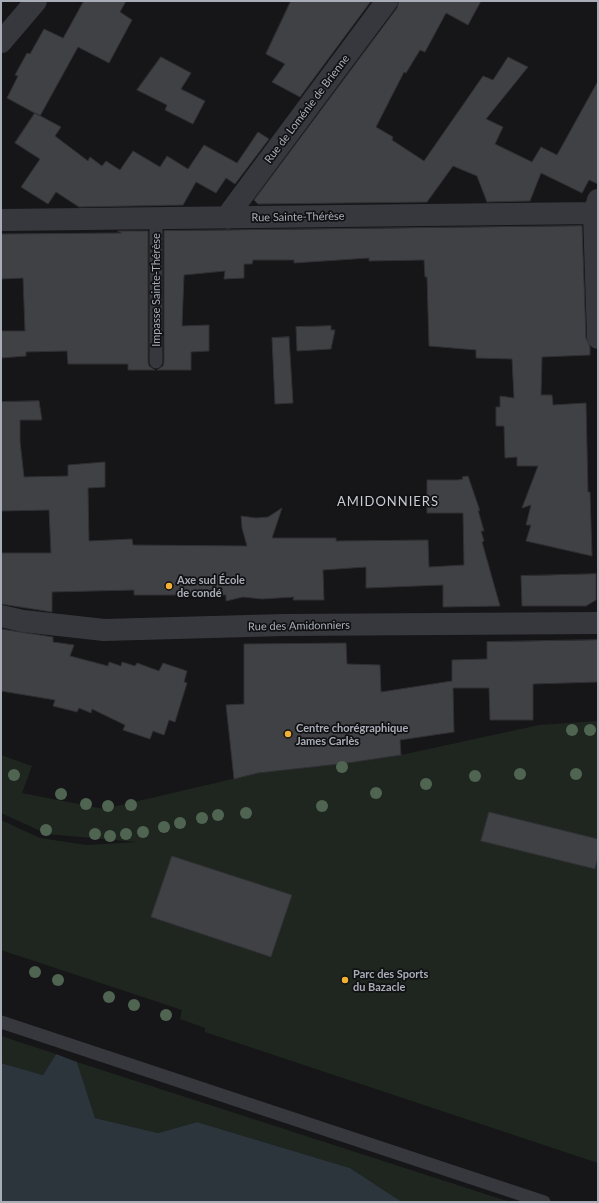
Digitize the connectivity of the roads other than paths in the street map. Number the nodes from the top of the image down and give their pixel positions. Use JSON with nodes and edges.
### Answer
{"nodes":[{"id":1,"x":36,"y":1,"type":"edge"},
{"id":2,"x":387,"y":1,"type":"edge"},
{"id":3,"x":1,"y":42,"type":"edge"},
{"id":4,"x":596,"y":207,"type":"edge"},
{"id":5,"x":156,"y":218,"type":"junction"},
{"id":6,"x":228,"y":218,"type":"junction"},
{"id":7,"x":1,"y":220,"type":"edge"},
{"id":8,"x":598,"y":338,"type":"edge"},
{"id":9,"x":156,"y":362,"type":"dead end"},
{"id":10,"x":1,"y":616,"type":"edge"},
{"id":11,"x":598,"y":623,"type":"edge"},
{"id":12,"x":1,"y":1022,"type":"edge"},
{"id":13,"x":544,"y":1202,"type":"edge"}],
"edges":[{"from":1,"to":3,"type":"street"},
{"from":2,"to":6,"type":"street","name":"Rue de Loménie de Brienne"},
{"from":4,"to":6,"type":"street","name":"Rue Sainte-Thérèse"},
{"from":4,"to":8,"type":"street"},
{"from":5,"to":6,"type":"street","name":"Rue Sainte-Thérèse"},
{"from":5,"to":7,"type":"street","name":"Rue Sainte-Thérèse"},
{"from":5,"to":9,"type":"lane","name":"Impasse Sainte-Thérèse"},
{"from":10,"to":11,"type":"street","name":"Rue des Amidonniers"},
{"from":12,"to":13,"type":"lane"}]}
